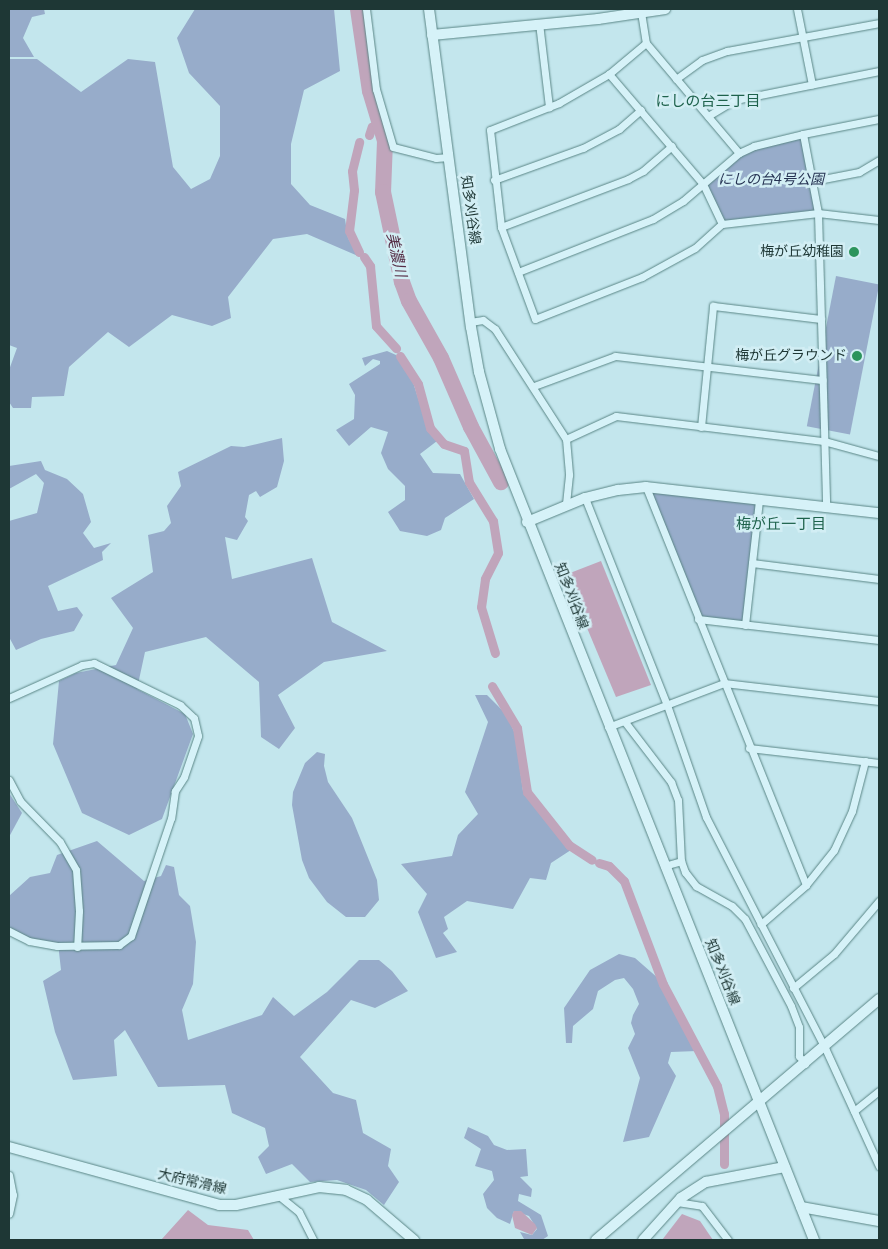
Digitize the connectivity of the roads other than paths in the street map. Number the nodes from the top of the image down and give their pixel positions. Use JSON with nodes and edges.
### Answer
{"nodes":[{"id":1,"x":366,"y":9,"type":"edge"},
{"id":2,"x":429,"y":9,"type":"edge"},
{"id":3,"x":665,"y":9,"type":"edge"},
{"id":4,"x":796,"y":9,"type":"edge"},
{"id":5,"x":641,"y":12,"type":"junction"},
{"id":6,"x":540,"y":23,"type":"junction"},
{"id":7,"x":879,"y":23,"type":"edge"},
{"id":8,"x":432,"y":35,"type":"junction"},
{"id":9,"x":802,"y":36,"type":"junction"},
{"id":10,"x":646,"y":43,"type":"junction"},
{"id":11,"x":879,"y":71,"type":"edge"},
{"id":12,"x":609,"y":74,"type":"junction"},
{"id":13,"x":676,"y":79,"type":"junction"},
{"id":14,"x":812,"y":85,"type":"junction"},
{"id":15,"x":549,"y":107,"type":"junction"},
{"id":16,"x":641,"y":110,"type":"junction"},
{"id":17,"x":708,"y":116,"type":"junction"},
{"id":18,"x":879,"y":119,"type":"edge"},
{"id":19,"x":803,"y":134,"type":"junction"},
{"id":20,"x":672,"y":146,"type":"junction"},
{"id":21,"x":739,"y":153,"type":"junction"},
{"id":22,"x":449,"y":158,"type":"junction"},
{"id":23,"x":879,"y":160,"type":"edge"},
{"id":24,"x":494,"y":180,"type":"junction"},
{"id":25,"x":813,"y":181,"type":"junction"},
{"id":26,"x":703,"y":184,"type":"junction"},
{"id":27,"x":818,"y":213,"type":"junction"},
{"id":28,"x":879,"y":220,"type":"edge"},
{"id":29,"x":722,"y":224,"type":"junction"},
{"id":30,"x":502,"y":228,"type":"junction"},
{"id":31,"x":518,"y":272,"type":"junction"},
{"id":32,"x":821,"y":318,"type":"junction"},
{"id":33,"x":470,"y":322,"type":"junction"},
{"id":34,"x":708,"y":366,"type":"junction"},
{"id":35,"x":823,"y":380,"type":"junction"},
{"id":36,"x":534,"y":386,"type":"junction"},
{"id":37,"x":702,"y":427,"type":"junction"},
{"id":38,"x":566,"y":439,"type":"junction"},
{"id":39,"x":824,"y":441,"type":"junction"},
{"id":40,"x":879,"y":456,"type":"edge"},
{"id":41,"x":646,"y":487,"type":"junction"},
{"id":42,"x":585,"y":498,"type":"junction"},
{"id":43,"x":759,"y":500,"type":"junction"},
{"id":44,"x":566,"y":505,"type":"junction"},
{"id":45,"x":826,"y":506,"type":"junction"},
{"id":46,"x":879,"y":513,"type":"edge"},
{"id":47,"x":527,"y":522,"type":"junction"},
{"id":48,"x":752,"y":563,"type":"junction"},
{"id":49,"x":879,"y":579,"type":"edge"},
{"id":50,"x":698,"y":619,"type":"junction"},
{"id":51,"x":745,"y":624,"type":"junction"},
{"id":52,"x":879,"y":640,"type":"edge"},
{"id":53,"x":724,"y":683,"type":"junction"},
{"id":54,"x":9,"y":698,"type":"edge"},
{"id":55,"x":879,"y":701,"type":"edge"},
{"id":56,"x":667,"y":705,"type":"junction"},
{"id":57,"x":625,"y":722,"type":"junction"},
{"id":58,"x":608,"y":727,"type":"junction"},
{"id":59,"x":749,"y":748,"type":"junction"},
{"id":60,"x":865,"y":761,"type":"junction"},
{"id":61,"x":879,"y":763,"type":"edge"},
{"id":62,"x":9,"y":780,"type":"edge"},
{"id":63,"x":681,"y":861,"type":"junction"},
{"id":64,"x":664,"y":866,"type":"junction"},
{"id":65,"x":806,"y":885,"type":"junction"},
{"id":66,"x":879,"y":901,"type":"edge"},
{"id":67,"x":761,"y":924,"type":"junction"},
{"id":68,"x":9,"y":931,"type":"edge"},
{"id":69,"x":76,"y":947,"type":"junction"},
{"id":70,"x":793,"y":988,"type":"junction"},
{"id":71,"x":879,"y":999,"type":"edge"},
{"id":72,"x":825,"y":1048,"type":"junction"},
{"id":73,"x":805,"y":1064,"type":"junction"},
{"id":74,"x":879,"y":1091,"type":"edge"},
{"id":75,"x":758,"y":1100,"type":"junction"},
{"id":76,"x":854,"y":1111,"type":"junction"},
{"id":77,"x":9,"y":1147,"type":"edge"},
{"id":78,"x":879,"y":1166,"type":"edge"},
{"id":79,"x":785,"y":1168,"type":"junction"},
{"id":80,"x":9,"y":1175,"type":"edge"},
{"id":81,"x":278,"y":1195,"type":"junction"},
{"id":82,"x":677,"y":1202,"type":"junction"},
{"id":83,"x":801,"y":1207,"type":"junction"},
{"id":84,"x":9,"y":1214,"type":"edge"},
{"id":85,"x":879,"y":1221,"type":"edge"},
{"id":86,"x":313,"y":1240,"type":"edge"},
{"id":87,"x":414,"y":1240,"type":"edge"},
{"id":88,"x":596,"y":1240,"type":"edge"},
{"id":89,"x":643,"y":1240,"type":"edge"},
{"id":90,"x":728,"y":1240,"type":"edge"},
{"id":91,"x":814,"y":1240,"type":"edge"}],
"edges":[{"from":1,"to":22,"type":"street"},
{"from":2,"to":8,"type":"street","name":"知多刈谷線"},
{"from":3,"to":5,"type":"street"},
{"from":4,"to":9,"type":"street"},
{"from":5,"to":6,"type":"street"},
{"from":5,"to":10,"type":"street"},
{"from":6,"to":8,"type":"street"},
{"from":6,"to":15,"type":"street"},
{"from":7,"to":9,"type":"street"},
{"from":8,"to":22,"type":"street","name":"知多刈谷線"},
{"from":9,"to":13,"type":"street"},
{"from":9,"to":14,"type":"street"},
{"from":10,"to":12,"type":"street"},
{"from":10,"to":13,"type":"street"},
{"from":11,"to":14,"type":"street"},
{"from":12,"to":15,"type":"street"},
{"from":12,"to":16,"type":"street"},
{"from":13,"to":17,"type":"street"},
{"from":14,"to":17,"type":"street"},
{"from":15,"to":24,"type":"street"},
{"from":16,"to":20,"type":"street"},
{"from":16,"to":24,"type":"street"},
{"from":17,"to":21,"type":"street"},
{"from":18,"to":19,"type":"street"},
{"from":19,"to":21,"type":"street"},
{"from":19,"to":25,"type":"street"},
{"from":20,"to":26,"type":"street"},
{"from":20,"to":30,"type":"street"},
{"from":21,"to":26,"type":"street"},
{"from":22,"to":33,"type":"street","name":"知多刈谷線"},
{"from":23,"to":25,"type":"street"},
{"from":24,"to":30,"type":"street"},
{"from":25,"to":27,"type":"street"},
{"from":26,"to":29,"type":"street"},
{"from":26,"to":31,"type":"street"},
{"from":27,"to":28,"type":"street"},
{"from":27,"to":29,"type":"street"},
{"from":27,"to":32,"type":"street"},
{"from":29,"to":31,"type":"street"},
{"from":30,"to":31,"type":"street"},
{"from":32,"to":34,"type":"street"},
{"from":32,"to":35,"type":"street"},
{"from":33,"to":36,"type":"street"},
{"from":33,"to":47,"type":"street","name":"知多刈谷線"},
{"from":34,"to":35,"type":"street"},
{"from":34,"to":36,"type":"street"},
{"from":34,"to":37,"type":"street"},
{"from":35,"to":39,"type":"street"},
{"from":36,"to":38,"type":"street"},
{"from":37,"to":38,"type":"street"},
{"from":37,"to":39,"type":"street"},
{"from":38,"to":44,"type":"street"},
{"from":39,"to":40,"type":"street"},
{"from":39,"to":45,"type":"street"},
{"from":41,"to":42,"type":"street"},
{"from":41,"to":43,"type":"street"},
{"from":41,"to":50,"type":"street"},
{"from":42,"to":44,"type":"street"},
{"from":42,"to":56,"type":"street"},
{"from":43,"to":45,"type":"street"},
{"from":43,"to":48,"type":"street"},
{"from":44,"to":47,"type":"street"},
{"from":45,"to":46,"type":"street"},
{"from":47,"to":58,"type":"street","name":"知多刈谷線"},
{"from":48,"to":49,"type":"street"},
{"from":48,"to":51,"type":"street"},
{"from":50,"to":51,"type":"street"},
{"from":50,"to":53,"type":"street"},
{"from":51,"to":52,"type":"street"},
{"from":53,"to":55,"type":"street"},
{"from":53,"to":56,"type":"street"},
{"from":53,"to":59,"type":"street"},
{"from":54,"to":69,"type":"street"},
{"from":56,"to":57,"type":"street"},
{"from":56,"to":67,"type":"street"},
{"from":57,"to":58,"type":"street"},
{"from":57,"to":63,"type":"street"},
{"from":58,"to":64,"type":"street","name":"知多刈谷線"},
{"from":59,"to":60,"type":"street"},
{"from":59,"to":65,"type":"street"},
{"from":60,"to":61,"type":"street"},
{"from":60,"to":65,"type":"street"},
{"from":62,"to":69,"type":"street"},
{"from":63,"to":64,"type":"street"},
{"from":63,"to":73,"type":"street"},
{"from":64,"to":75,"type":"street","name":"知多刈谷線"},
{"from":65,"to":67,"type":"street"},
{"from":66,"to":70,"type":"street"},
{"from":67,"to":70,"type":"street"},
{"from":68,"to":69,"type":"street"},
{"from":70,"to":72,"type":"street"},
{"from":71,"to":72,"type":"street"},
{"from":72,"to":73,"type":"street"},
{"from":72,"to":76,"type":"street"},
{"from":73,"to":75,"type":"street"},
{"from":74,"to":76,"type":"street"},
{"from":75,"to":79,"type":"street","name":"知多刈谷線"},
{"from":75,"to":88,"type":"street"},
{"from":76,"to":78,"type":"street"},
{"from":77,"to":81,"type":"street","name":"大府常滑線"},
{"from":79,"to":82,"type":"street"},
{"from":79,"to":83,"type":"street"},
{"from":80,"to":84,"type":"street"},
{"from":81,"to":86,"type":"street"},
{"from":81,"to":87,"type":"street","name":"大府常滑線"},
{"from":82,"to":89,"type":"street"},
{"from":82,"to":90,"type":"street"},
{"from":83,"to":85,"type":"street"},
{"from":83,"to":91,"type":"street"}]}
